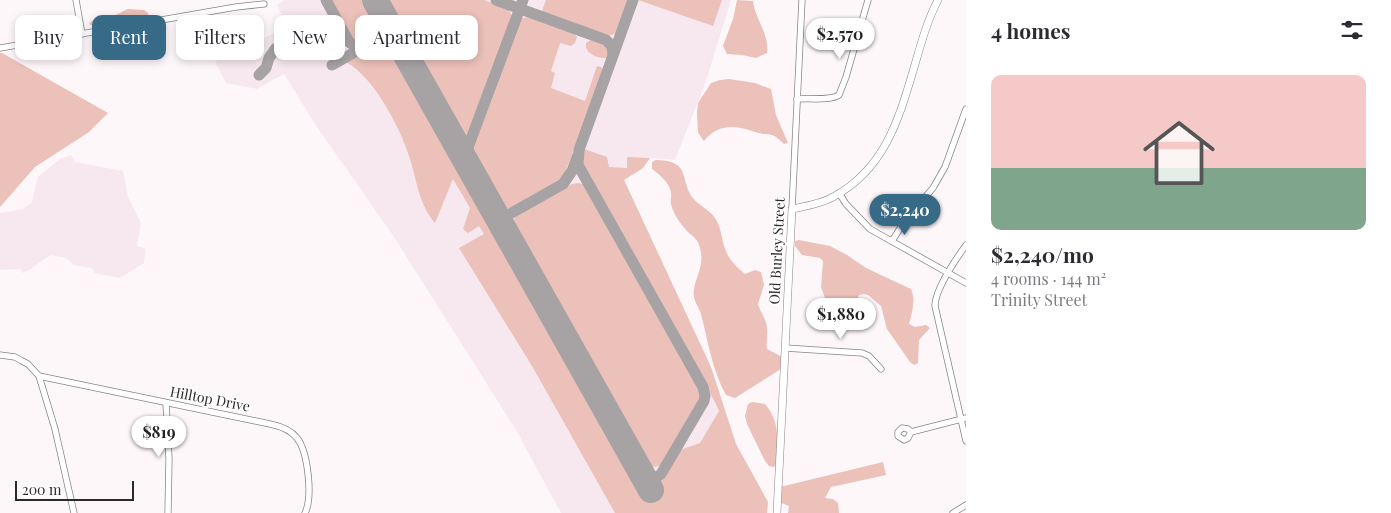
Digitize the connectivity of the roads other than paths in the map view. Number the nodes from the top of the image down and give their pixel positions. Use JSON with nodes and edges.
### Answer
{"nodes":[{"id":1,"x":76,"y":0,"type":"edge"},
{"id":2,"x":802,"y":0,"type":"edge"},
{"id":3,"x":868,"y":0,"type":"edge"},
{"id":4,"x":938,"y":0,"type":"edge"},
{"id":5,"x":264,"y":4,"type":"dead end"},
{"id":6,"x":79,"y":15,"type":"edge"},
{"id":7,"x":82,"y":34,"type":"edge"},
{"id":8,"x":15,"y":45,"type":"edge"},
{"id":9,"x":0,"y":48,"type":"edge"},
{"id":10,"x":798,"y":99,"type":"junction"},
{"id":11,"x":966,"y":109,"type":"edge"},
{"id":12,"x":839,"y":193,"type":"junction"},
{"id":13,"x":792,"y":209,"type":"junction"},
{"id":14,"x":892,"y":241,"type":"junction"},
{"id":15,"x":966,"y":245,"type":"edge"},
{"id":16,"x":949,"y":273,"type":"junction"},
{"id":17,"x":966,"y":282,"type":"edge"},
{"id":18,"x":785,"y":348,"type":"junction"},
{"id":19,"x":0,"y":355,"type":"edge"},
{"id":20,"x":881,"y":369,"type":"dead end"},
{"id":21,"x":39,"y":376,"type":"junction"},
{"id":22,"x":166,"y":403,"type":"junction"},
{"id":23,"x":963,"y":419,"type":"edge"},
{"id":24,"x":911,"y":432,"type":"dead end"},
{"id":25,"x":966,"y":441,"type":"edge"},
{"id":26,"x":966,"y":505,"type":"edge"},
{"id":27,"x":74,"y":513,"type":"edge"},
{"id":28,"x":168,"y":513,"type":"edge"},
{"id":29,"x":305,"y":513,"type":"edge"},
{"id":30,"x":777,"y":513,"type":"edge"},
{"id":31,"x":953,"y":513,"type":"edge"}],
"edges":[{"from":1,"to":6,"type":"street"},
{"from":2,"to":10,"type":"street","name":"Old Burley Street"},
{"from":3,"to":10,"type":"street"},
{"from":4,"to":12,"type":"main road"},
{"from":5,"to":7,"type":"street"},
{"from":8,"to":9,"type":"street"},
{"from":10,"to":13,"type":"street","name":"Old Burley Street"},
{"from":11,"to":14,"type":"street"},
{"from":12,"to":13,"type":"main road"},
{"from":12,"to":14,"type":"street"},
{"from":13,"to":18,"type":"main road","name":"Old Burley Street"},
{"from":14,"to":16,"type":"street"},
{"from":15,"to":16,"type":"street"},
{"from":16,"to":17,"type":"street"},
{"from":16,"to":23,"type":"street"},
{"from":18,"to":20,"type":"street"},
{"from":18,"to":30,"type":"main road","name":"Old Burley Street"},
{"from":19,"to":21,"type":"street"},
{"from":21,"to":22,"type":"street","name":"Hilltop Drive"},
{"from":21,"to":27,"type":"street"},
{"from":22,"to":28,"type":"street"},
{"from":22,"to":29,"type":"street","name":"Hilltop Drive"},
{"from":23,"to":24,"type":"street"},
{"from":23,"to":25,"type":"street"},
{"from":26,"to":31,"type":"street"}]}
